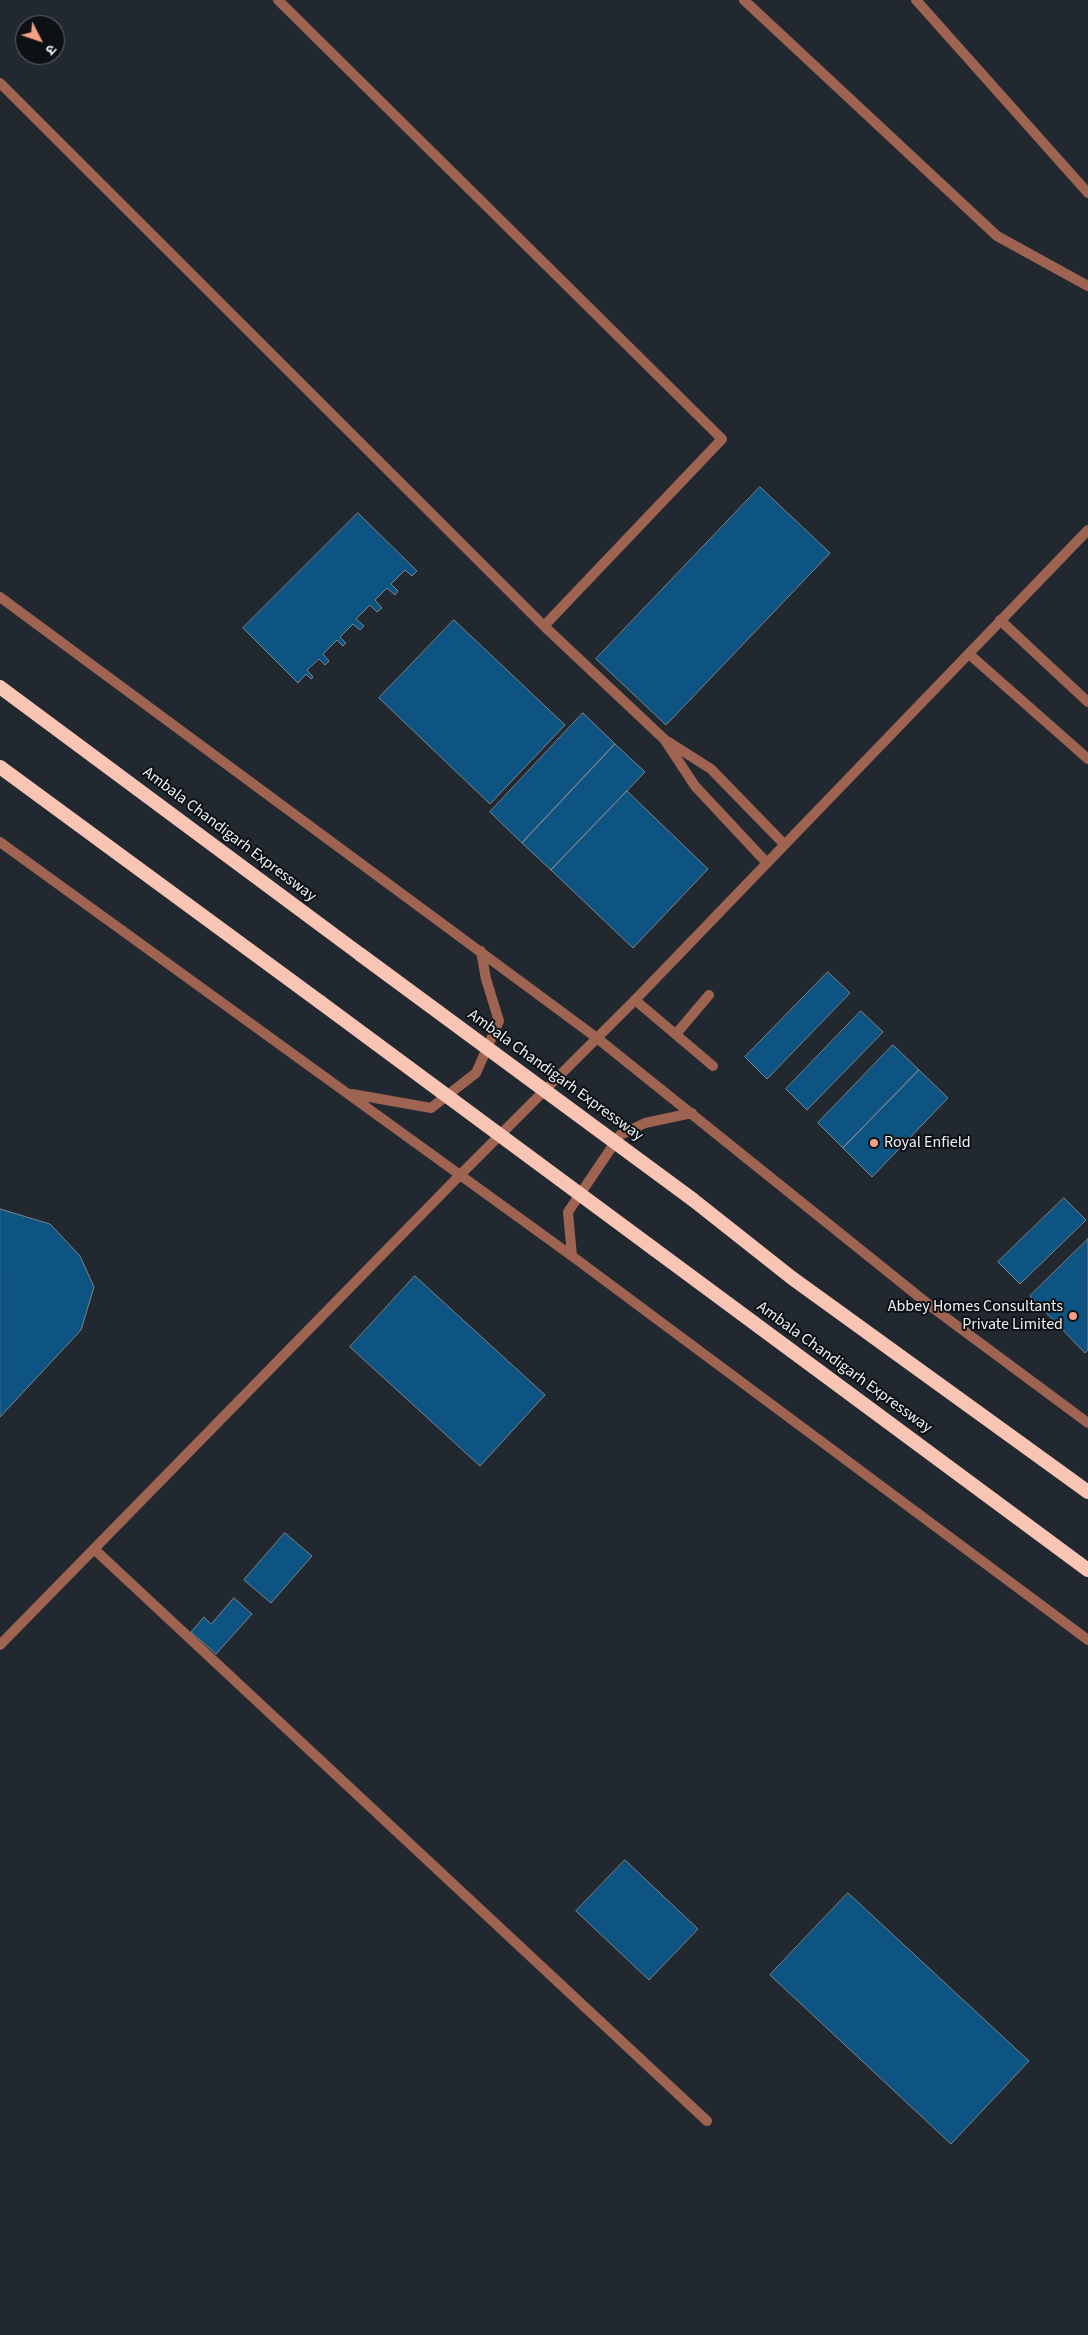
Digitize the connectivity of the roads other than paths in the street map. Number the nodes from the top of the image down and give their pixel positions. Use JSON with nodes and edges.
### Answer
{"nodes":[{"id":1,"x":278,"y":0,"type":"edge"},
{"id":2,"x":744,"y":0,"type":"edge"},
{"id":3,"x":916,"y":0,"type":"edge"},
{"id":4,"x":0,"y":83,"type":"edge"},
{"id":5,"x":1088,"y":193,"type":"edge"},
{"id":6,"x":1088,"y":286,"type":"edge"},
{"id":7,"x":1088,"y":530,"type":"edge"},
{"id":8,"x":0,"y":597,"type":"edge"},
{"id":9,"x":1000,"y":620,"type":"junction"},
{"id":10,"x":544,"y":626,"type":"junction"},
{"id":11,"x":969,"y":654,"type":"junction"},
{"id":12,"x":0,"y":688,"type":"edge"},
{"id":13,"x":1088,"y":702,"type":"edge"},
{"id":14,"x":664,"y":739,"type":"junction"},
{"id":15,"x":1088,"y":759,"type":"edge"},
{"id":16,"x":0,"y":767,"type":"edge"},
{"id":17,"x":0,"y":842,"type":"edge"},
{"id":18,"x":784,"y":844,"type":"junction"},
{"id":19,"x":766,"y":862,"type":"junction"},
{"id":20,"x":481,"y":951,"type":"junction"},
{"id":21,"x":709,"y":995,"type":"dead end"},
{"id":22,"x":636,"y":1000,"type":"junction"},
{"id":23,"x":676,"y":1034,"type":"junction"},
{"id":24,"x":597,"y":1038,"type":"junction"},
{"id":25,"x":713,"y":1066,"type":"dead end"},
{"id":26,"x":348,"y":1094,"type":"junction"},
{"id":27,"x":692,"y":1113,"type":"junction"},
{"id":28,"x":460,"y":1174,"type":"junction"},
{"id":29,"x":572,"y":1256,"type":"junction"},
{"id":30,"x":1088,"y":1423,"type":"edge"},
{"id":31,"x":1088,"y":1492,"type":"edge"},
{"id":32,"x":94,"y":1549,"type":"junction"},
{"id":33,"x":1088,"y":1570,"type":"edge"},
{"id":34,"x":1088,"y":1640,"type":"edge"},
{"id":35,"x":0,"y":1646,"type":"edge"},
{"id":36,"x":707,"y":2121,"type":"dead end"}],
"edges":[{"from":1,"to":10,"type":"street"},
{"from":2,"to":6,"type":"street"},
{"from":3,"to":5,"type":"street"},
{"from":4,"to":10,"type":"street"},
{"from":7,"to":9,"type":"street"},
{"from":8,"to":20,"type":"street"},
{"from":9,"to":11,"type":"street"},
{"from":9,"to":13,"type":"street"},
{"from":10,"to":14,"type":"street"},
{"from":11,"to":15,"type":"street"},
{"from":11,"to":18,"type":"street"},
{"from":12,"to":31,"type":"highway","name":"Ambala Chandigarh Expressway","bridge":true},
{"from":14,"to":18,"type":"street"},
{"from":14,"to":19,"type":"street"},
{"from":16,"to":33,"type":"highway","name":"Ambala Chandigarh Expressway","bridge":true},
{"from":17,"to":26,"type":"street"},
{"from":18,"to":19,"type":"street"},
{"from":19,"to":22,"type":"street"},
{"from":20,"to":24,"type":"street"},
{"from":20,"to":26,"type":"street"},
{"from":21,"to":23,"type":"street"},
{"from":22,"to":23,"type":"street"},
{"from":22,"to":24,"type":"street"},
{"from":23,"to":25,"type":"street"},
{"from":24,"to":27,"type":"street"},
{"from":24,"to":28,"type":"street"},
{"from":26,"to":28,"type":"street"},
{"from":27,"to":29,"type":"street"},
{"from":27,"to":30,"type":"street"},
{"from":28,"to":29,"type":"street"},
{"from":28,"to":32,"type":"street"},
{"from":29,"to":34,"type":"street"},
{"from":32,"to":35,"type":"street"},
{"from":32,"to":36,"type":"street"}]}
